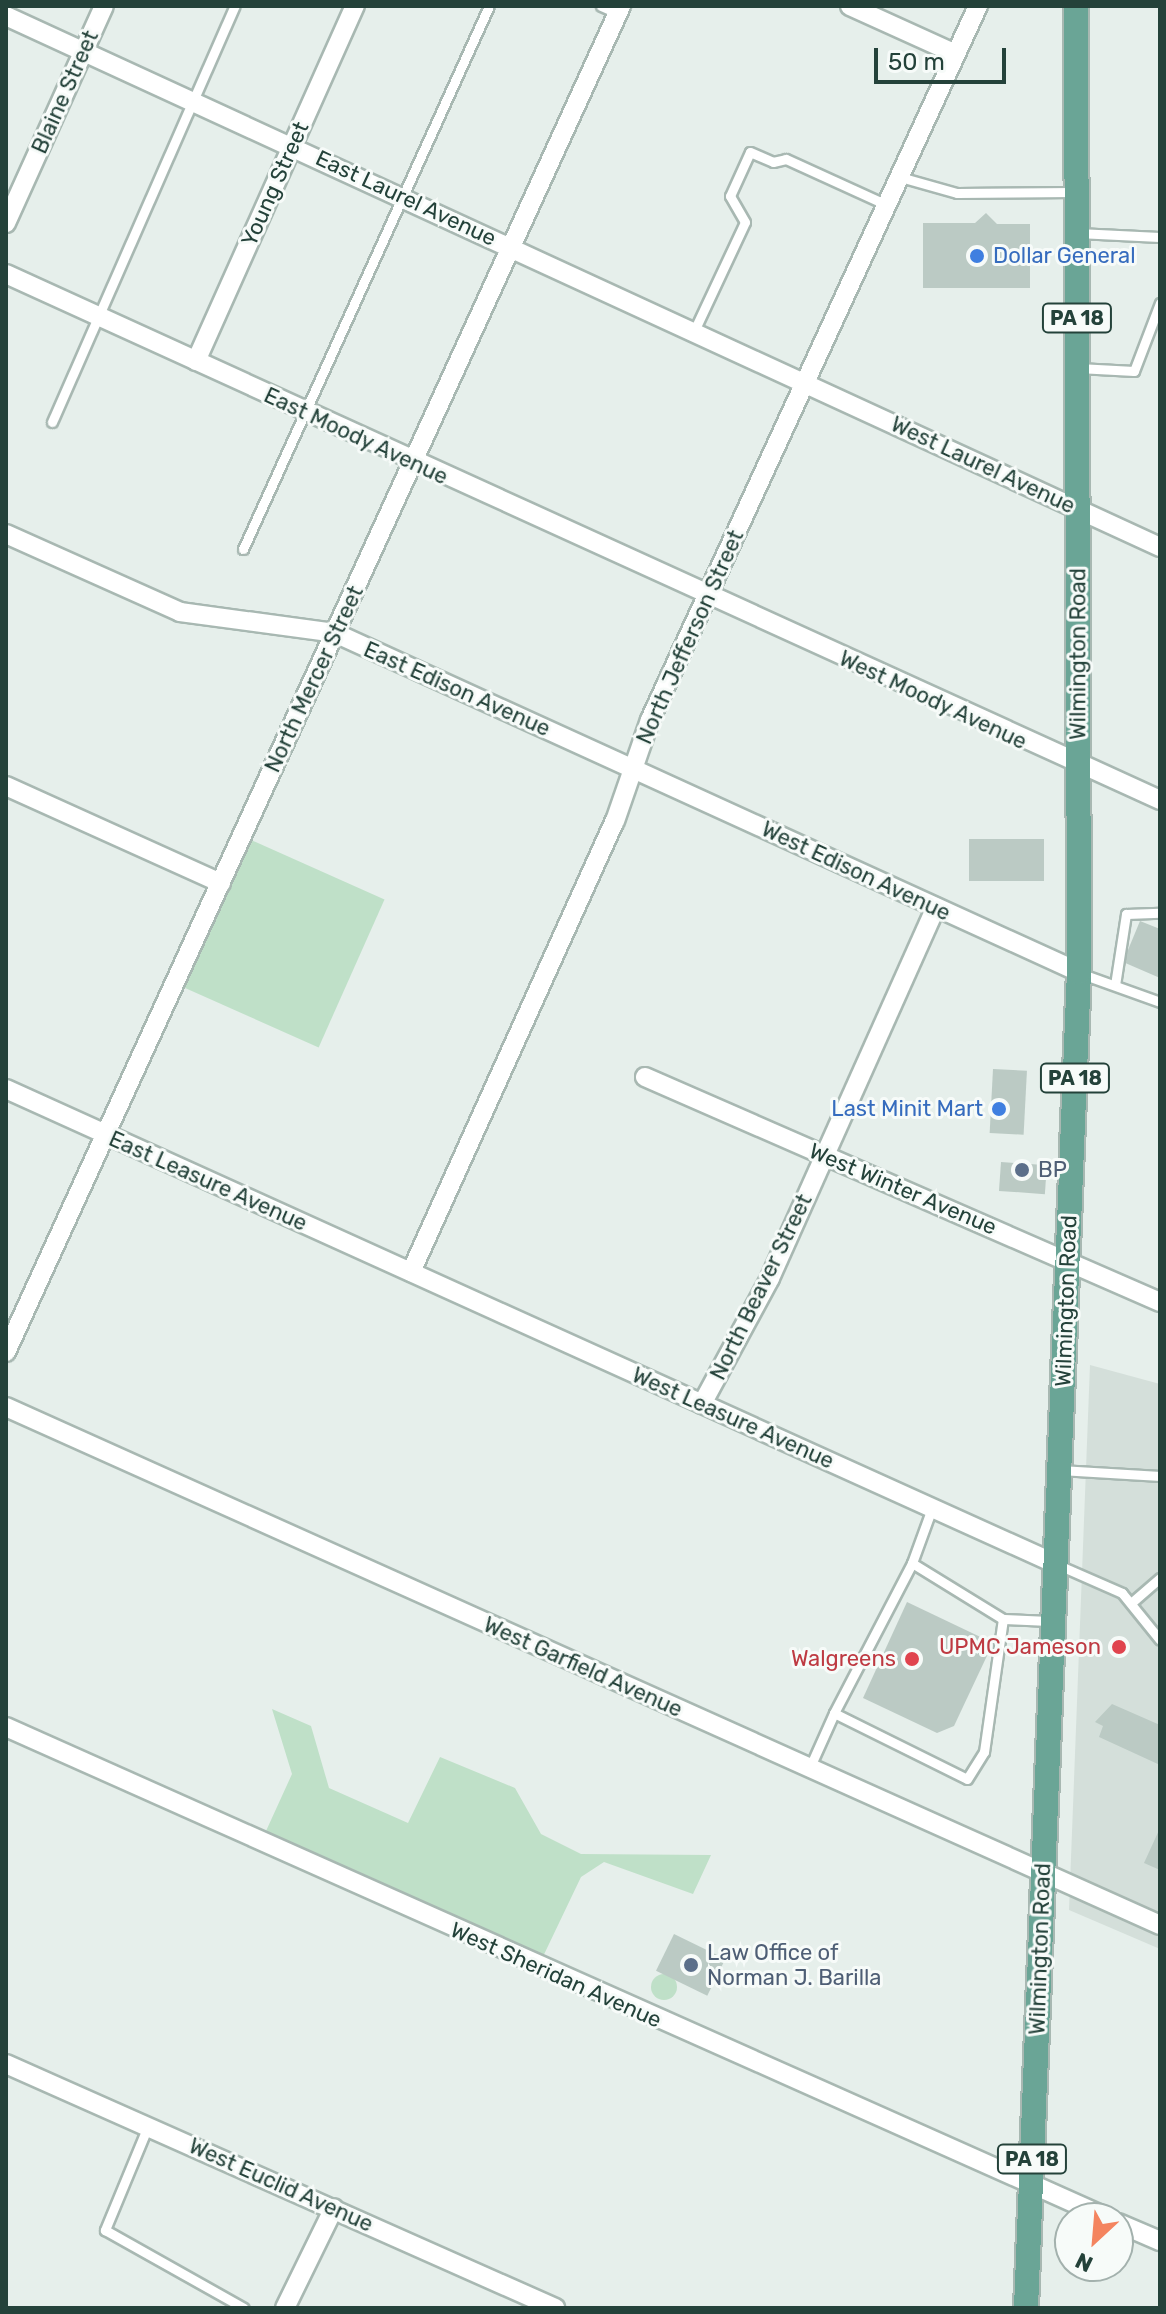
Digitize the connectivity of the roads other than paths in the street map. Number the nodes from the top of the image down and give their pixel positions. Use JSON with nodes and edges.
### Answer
{"nodes":[{"id":1,"x":104,"y":6,"type":"edge"},
{"id":2,"x":235,"y":6,"type":"edge"},
{"id":3,"x":355,"y":6,"type":"edge"},
{"id":4,"x":489,"y":6,"type":"edge"},
{"id":5,"x":850,"y":6,"type":"edge"},
{"id":6,"x":978,"y":6,"type":"edge"},
{"id":7,"x":1076,"y":6,"type":"edge"},
{"id":8,"x":613,"y":8,"type":"edge"},
{"id":9,"x":6,"y":16,"type":"edge"},
{"id":10,"x":83,"y":51,"type":"junction"},
{"id":11,"x":956,"y":54,"type":"junction"},
{"id":12,"x":191,"y":100,"type":"junction"},
{"id":13,"x":293,"y":145,"type":"junction"},
{"id":14,"x":900,"y":177,"type":"junction"},
{"id":15,"x":1077,"y":191,"type":"junction"},
{"id":16,"x":404,"y":196,"type":"junction"},
{"id":17,"x":887,"y":205,"type":"junction"},
{"id":18,"x":6,"y":223,"type":"edge"},
{"id":19,"x":1077,"y":233,"type":"junction"},
{"id":20,"x":1160,"y":237,"type":"edge"},
{"id":21,"x":511,"y":246,"type":"junction"},
{"id":22,"x":6,"y":274,"type":"edge"},
{"id":23,"x":1160,"y":303,"type":"edge"},
{"id":24,"x":98,"y":316,"type":"junction"},
{"id":25,"x":694,"y":331,"type":"junction"},
{"id":26,"x":196,"y":361,"type":"junction"},
{"id":27,"x":1077,"y":368,"type":"junction"},
{"id":28,"x":805,"y":382,"type":"junction"},
{"id":29,"x":306,"y":412,"type":"junction"},
{"id":30,"x":52,"y":422,"type":"dead end"},
{"id":31,"x":413,"y":462,"type":"junction"},
{"id":32,"x":1078,"y":509,"type":"junction"},
{"id":33,"x":6,"y":534,"type":"edge"},
{"id":34,"x":1160,"y":547,"type":"edge"},
{"id":35,"x":243,"y":549,"type":"dead end"},
{"id":36,"x":707,"y":597,"type":"junction"},
{"id":37,"x":335,"y":633,"type":"junction"},
{"id":38,"x":1078,"y":767,"type":"junction"},
{"id":39,"x":633,"y":769,"type":"junction"},
{"id":40,"x":6,"y":786,"type":"edge"},
{"id":41,"x":1160,"y":800,"type":"edge"},
{"id":42,"x":221,"y":883,"type":"junction"},
{"id":43,"x":936,"y":907,"type":"junction"},
{"id":44,"x":1160,"y":913,"type":"edge"},
{"id":45,"x":1079,"y":972,"type":"junction"},
{"id":46,"x":1115,"y":985,"type":"junction"},
{"id":47,"x":1160,"y":1002,"type":"edge"},
{"id":48,"x":645,"y":1077,"type":"dead end"},
{"id":49,"x":6,"y":1089,"type":"edge"},
{"id":50,"x":105,"y":1136,"type":"junction"},
{"id":51,"x":824,"y":1155,"type":"junction"},
{"id":52,"x":1068,"y":1262,"type":"junction"},
{"id":53,"x":411,"y":1272,"type":"junction"},
{"id":54,"x":1160,"y":1302,"type":"edge"},
{"id":55,"x":6,"y":1352,"type":"edge"},
{"id":56,"x":702,"y":1404,"type":"junction"},
{"id":57,"x":6,"y":1407,"type":"edge"},
{"id":58,"x":1059,"y":1470,"type":"junction"},
{"id":59,"x":1160,"y":1476,"type":"edge"},
{"id":60,"x":932,"y":1508,"type":"junction"},
{"id":61,"x":912,"y":1563,"type":"junction"},
{"id":62,"x":1056,"y":1564,"type":"junction"},
{"id":63,"x":1160,"y":1578,"type":"edge"},
{"id":64,"x":1131,"y":1603,"type":"junction"},
{"id":65,"x":1003,"y":1619,"type":"junction"},
{"id":66,"x":1053,"y":1621,"type":"junction"},
{"id":67,"x":1159,"y":1637,"type":"edge"},
{"id":68,"x":834,"y":1713,"type":"junction"},
{"id":69,"x":6,"y":1727,"type":"edge"},
{"id":70,"x":809,"y":1769,"type":"junction"},
{"id":71,"x":1043,"y":1875,"type":"junction"},
{"id":72,"x":1160,"y":1925,"type":"edge"},
{"id":73,"x":6,"y":2064,"type":"edge"},
{"id":74,"x":148,"y":2126,"type":"junction"},
{"id":75,"x":1031,"y":2187,"type":"junction"},
{"id":76,"x":1068,"y":2202,"type":"edge"},
{"id":77,"x":334,"y":2208,"type":"junction"},
{"id":78,"x":1134,"y":2230,"type":"edge"},
{"id":79,"x":1160,"y":2241,"type":"edge"},
{"id":80,"x":244,"y":2308,"type":"edge"},
{"id":81,"x":285,"y":2308,"type":"edge"},
{"id":82,"x":555,"y":2308,"type":"edge"},
{"id":83,"x":1026,"y":2308,"type":"edge"}],
"edges":[{"from":1,"to":10,"type":"street","name":"Blaine Street"},
{"from":2,"to":12,"type":"lane"},
{"from":3,"to":13,"type":"street","name":"Young Street"},
{"from":4,"to":16,"type":"lane"},
{"from":5,"to":11,"type":"street"},
{"from":6,"to":11,"type":"street","name":"North Jefferson Street"},
{"from":7,"to":15,"type":"main road","name":"Wilmington Road","number":"PA 18"},
{"from":8,"to":21,"type":"street","name":"North Mercer Street"},
{"from":9,"to":10,"type":"street","name":"East Laurel Avenue"},
{"from":10,"to":12,"type":"street","name":"East Laurel Avenue"},
{"from":10,"to":18,"type":"street","name":"Blaine Street"},
{"from":11,"to":14,"type":"street","name":"North Jefferson Street"},
{"from":12,"to":13,"type":"street","name":"East Laurel Avenue"},
{"from":12,"to":24,"type":"lane"},
{"from":13,"to":16,"type":"street","name":"East Laurel Avenue"},
{"from":13,"to":26,"type":"street","name":"Young Street"},
{"from":14,"to":15,"type":"lane"},
{"from":14,"to":17,"type":"street","name":"North Jefferson Street"},
{"from":15,"to":19,"type":"main road","name":"Wilmington Road","number":"PA 18"},
{"from":16,"to":21,"type":"street","name":"East Laurel Avenue"},
{"from":16,"to":29,"type":"lane"},
{"from":17,"to":25,"type":"lane"},
{"from":17,"to":28,"type":"street","name":"North Jefferson Street"},
{"from":19,"to":20,"type":"lane"},
{"from":19,"to":27,"type":"main road","name":"Wilmington Road","number":"PA 18"},
{"from":21,"to":25,"type":"street","name":"East Laurel Avenue"},
{"from":21,"to":31,"type":"street","name":"North Mercer Street"},
{"from":22,"to":24,"type":"street","name":"East Moody Avenue"},
{"from":23,"to":27,"type":"lane"},
{"from":24,"to":26,"type":"street","name":"East Moody Avenue"},
{"from":24,"to":30,"type":"lane"},
{"from":25,"to":28,"type":"street","name":"East Laurel Avenue"},
{"from":26,"to":29,"type":"street","name":"East Moody Avenue"},
{"from":27,"to":32,"type":"main road","name":"Wilmington Road","number":"PA 18"},
{"from":28,"to":32,"type":"street","name":"West Laurel Avenue"},
{"from":28,"to":36,"type":"street","name":"North Jefferson Street"},
{"from":29,"to":31,"type":"street","name":"East Moody Avenue"},
{"from":29,"to":35,"type":"lane"},
{"from":31,"to":36,"type":"street","name":"East Moody Avenue"},
{"from":31,"to":37,"type":"street","name":"North Mercer Street"},
{"from":32,"to":34,"type":"street","name":"West Laurel Avenue"},
{"from":32,"to":38,"type":"main road","name":"Wilmington Road","number":"PA 18"},
{"from":33,"to":37,"type":"street","name":"East Edison Avenue"},
{"from":36,"to":38,"type":"street","name":"West Moody Avenue"},
{"from":36,"to":39,"type":"street","name":"North Jefferson Street"},
{"from":37,"to":39,"type":"street","name":"East Edison Avenue"},
{"from":37,"to":42,"type":"street","name":"North Mercer Street"},
{"from":38,"to":41,"type":"street","name":"West Moody Avenue"},
{"from":38,"to":45,"type":"main road","name":"Wilmington Road","number":"PA 18"},
{"from":39,"to":43,"type":"street","name":"West Edison Avenue"},
{"from":39,"to":53,"type":"street","name":"North Jefferson Street"},
{"from":40,"to":42,"type":"street"},
{"from":42,"to":50,"type":"street","name":"North Mercer Street"},
{"from":43,"to":45,"type":"street","name":"West Edison Avenue"},
{"from":43,"to":51,"type":"street","name":"North Beaver Street"},
{"from":44,"to":46,"type":"lane"},
{"from":45,"to":46,"type":"lane"},
{"from":45,"to":52,"type":"main road","name":"Wilmington Road","number":"PA 18"},
{"from":46,"to":47,"type":"lane"},
{"from":48,"to":51,"type":"street","name":"West Winter Avenue"},
{"from":49,"to":50,"type":"street","name":"East Leasure Avenue"},
{"from":50,"to":53,"type":"street","name":"East Leasure Avenue"},
{"from":50,"to":55,"type":"street","name":"North Mercer Street"},
{"from":51,"to":52,"type":"street","name":"West Winter Avenue"},
{"from":51,"to":56,"type":"street","name":"North Beaver Street"},
{"from":52,"to":54,"type":"street","name":"West Winter Avenue"},
{"from":52,"to":58,"type":"main road","name":"Wilmington Road","number":"PA 18"},
{"from":53,"to":56,"type":"street","name":"West Leasure Avenue"},
{"from":56,"to":60,"type":"street","name":"West Leasure Avenue"},
{"from":57,"to":70,"type":"street","name":"West Garfield Avenue"},
{"from":58,"to":59,"type":"lane"},
{"from":58,"to":62,"type":"main road","name":"Wilmington Road","number":"PA 18"},
{"from":60,"to":61,"type":"lane"},
{"from":60,"to":62,"type":"street","name":"West Leasure Avenue"},
{"from":61,"to":65,"type":"lane"},
{"from":61,"to":68,"type":"lane"},
{"from":62,"to":64,"type":"lane"},
{"from":62,"to":66,"type":"main road","name":"Wilmington Road","number":"PA 18"},
{"from":63,"to":64,"type":"lane"},
{"from":64,"to":67,"type":"lane"},
{"from":65,"to":66,"type":"lane"},
{"from":65,"to":68,"type":"lane"},
{"from":66,"to":71,"type":"main road","name":"Wilmington Road","number":"PA 18"},
{"from":68,"to":70,"type":"lane"},
{"from":69,"to":75,"type":"street","name":"West Sheridan Avenue"},
{"from":70,"to":71,"type":"street","name":"West Garfield Avenue"},
{"from":71,"to":72,"type":"street","name":"West Garfield Avenue"},
{"from":71,"to":75,"type":"main road","name":"Wilmington Road","number":"PA 18"},
{"from":73,"to":74,"type":"street","name":"West Euclid Avenue"},
{"from":74,"to":77,"type":"street","name":"West Euclid Avenue"},
{"from":74,"to":80,"type":"lane"},
{"from":75,"to":76,"type":"street","name":"West Sheridan Avenue"},
{"from":75,"to":83,"type":"main road","name":"Wilmington Road","number":"PA 18"},
{"from":77,"to":81,"type":"street"},
{"from":77,"to":82,"type":"street","name":"West Euclid Avenue"},
{"from":78,"to":79,"type":"street"}]}
